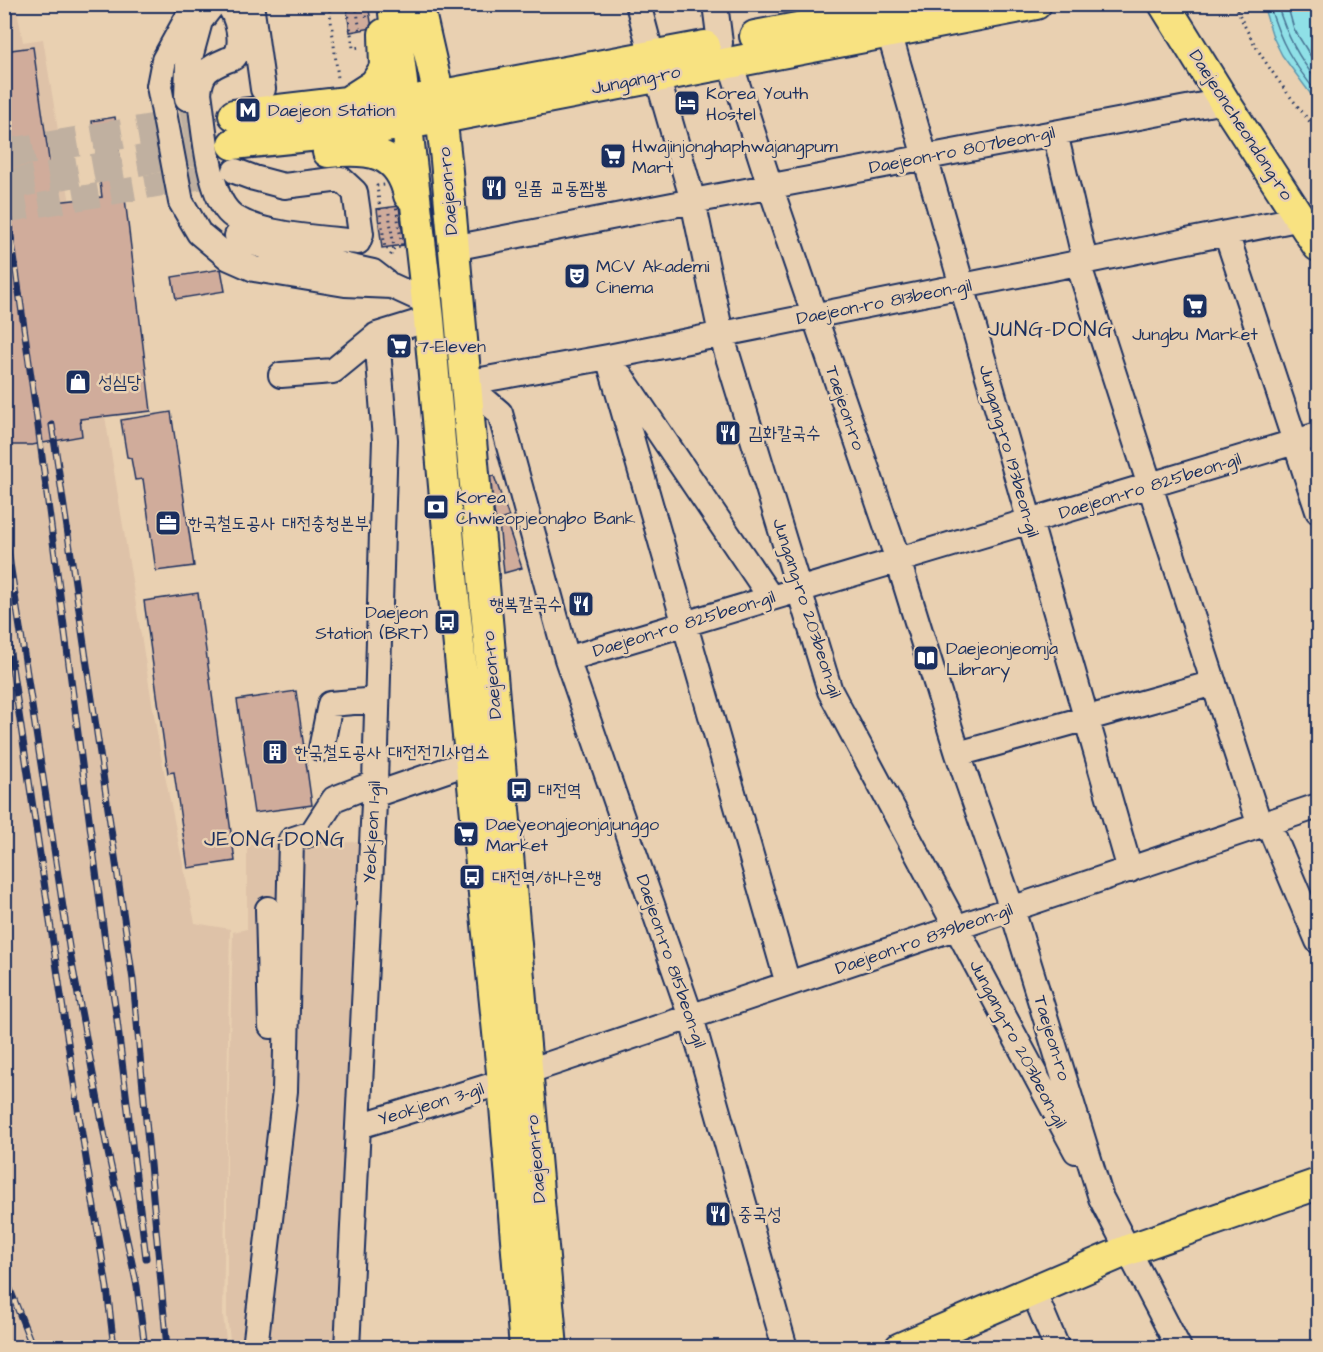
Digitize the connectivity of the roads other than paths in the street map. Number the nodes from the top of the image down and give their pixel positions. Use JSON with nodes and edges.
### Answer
{"nodes":[{"id":1,"x":195,"y":4,"type":"edge"},
{"id":2,"x":216,"y":4,"type":"edge"},
{"id":3,"x":226,"y":4,"type":"edge"},
{"id":4,"x":251,"y":4,"type":"edge"},
{"id":5,"x":391,"y":4,"type":"edge"},
{"id":6,"x":418,"y":4,"type":"edge"},
{"id":7,"x":638,"y":4,"type":"edge"},
{"id":8,"x":714,"y":4,"type":"edge"},
{"id":9,"x":923,"y":4,"type":"edge"},
{"id":10,"x":1036,"y":4,"type":"edge"},
{"id":11,"x":1164,"y":4,"type":"edge"},
{"id":12,"x":888,"y":16,"type":"edge"},
{"id":13,"x":725,"y":52,"type":"junction"},
{"id":14,"x":654,"y":66,"type":"junction"},
{"id":15,"x":263,"y":89,"type":"dead end"},
{"id":16,"x":1224,"y":101,"type":"junction"},
{"id":17,"x":347,"y":102,"type":"junction"},
{"id":18,"x":440,"y":107,"type":"junction"},
{"id":19,"x":407,"y":112,"type":"junction"},
{"id":20,"x":1055,"y":133,"type":"junction"},
{"id":21,"x":234,"y":143,"type":"junction"},
{"id":22,"x":925,"y":157,"type":"junction"},
{"id":23,"x":770,"y":186,"type":"junction"},
{"id":24,"x":693,"y":201,"type":"junction"},
{"id":25,"x":1302,"y":218,"type":"junction"},
{"id":26,"x":1226,"y":233,"type":"junction"},
{"id":27,"x":1318,"y":246,"type":"edge"},
{"id":28,"x":406,"y":248,"type":"junction"},
{"id":29,"x":453,"y":248,"type":"junction"},
{"id":30,"x":1082,"y":262,"type":"junction"},
{"id":31,"x":392,"y":286,"type":"junction"},
{"id":32,"x":962,"y":286,"type":"junction"},
{"id":33,"x":428,"y":311,"type":"junction"},
{"id":34,"x":813,"y":316,"type":"junction"},
{"id":35,"x":721,"y":334,"type":"junction"},
{"id":36,"x":377,"y":335,"type":"junction"},
{"id":37,"x":608,"y":357,"type":"junction"},
{"id":38,"x":281,"y":375,"type":"dead end"},
{"id":39,"x":465,"y":383,"type":"junction"},
{"id":40,"x":1307,"y":439,"type":"edge"},
{"id":41,"x":1151,"y":485,"type":"junction"},
{"id":42,"x":1318,"y":511,"type":"edge"},
{"id":43,"x":1030,"y":521,"type":"junction"},
{"id":44,"x":898,"y":560,"type":"junction"},
{"id":45,"x":800,"y":590,"type":"junction"},
{"id":46,"x":771,"y":598,"type":"junction"},
{"id":47,"x":685,"y":624,"type":"junction"},
{"id":48,"x":567,"y":659,"type":"junction"},
{"id":49,"x":1214,"y":683,"type":"junction"},
{"id":50,"x":377,"y":700,"type":"junction"},
{"id":51,"x":1086,"y":719,"type":"junction"},
{"id":52,"x":321,"y":749,"type":"dead end"},
{"id":53,"x":958,"y":754,"type":"junction"},
{"id":54,"x":470,"y":762,"type":"junction"},
{"id":55,"x":375,"y":789,"type":"junction"},
{"id":56,"x":1318,"y":806,"type":"edge"},
{"id":57,"x":1264,"y":825,"type":"junction"},
{"id":58,"x":1130,"y":870,"type":"junction"},
{"id":59,"x":268,"y":909,"type":"dead end"},
{"id":60,"x":1012,"y":909,"type":"junction"},
{"id":61,"x":956,"y":928,"type":"junction"},
{"id":62,"x":1318,"y":941,"type":"edge"},
{"id":63,"x":788,"y":984,"type":"junction"},
{"id":64,"x":691,"y":1017,"type":"junction"},
{"id":65,"x":516,"y":1076,"type":"junction"},
{"id":66,"x":359,"y":1126,"type":"junction"},
{"id":67,"x":277,"y":1166,"type":"junction"},
{"id":68,"x":1318,"y":1184,"type":"edge"},
{"id":69,"x":1101,"y":1198,"type":"junction"},
{"id":70,"x":1128,"y":1250,"type":"junction"},
{"id":71,"x":1033,"y":1291,"type":"junction"},
{"id":72,"x":255,"y":1347,"type":"edge"},
{"id":73,"x":347,"y":1347,"type":"edge"},
{"id":74,"x":525,"y":1347,"type":"edge"},
{"id":75,"x":552,"y":1347,"type":"edge"},
{"id":76,"x":785,"y":1347,"type":"edge"},
{"id":77,"x":900,"y":1347,"type":"edge"},
{"id":78,"x":1057,"y":1347,"type":"edge"},
{"id":79,"x":1179,"y":1347,"type":"edge"}],
"edges":[{"from":1,"to":31,"type":"street"},
{"from":2,"to":31,"type":"street"},
{"from":3,"to":21,"type":"street"},
{"from":4,"to":15,"type":"street"},
{"from":5,"to":17,"type":"main road"},
{"from":5,"to":19,"type":"main road","name":"Daejeon-ro"},
{"from":6,"to":18,"type":"main road","name":"Daejeon-ro"},
{"from":7,"to":14,"type":"street","name":"Jungang-ro 203beon-gil"},
{"from":8,"to":13,"type":"street","name":"Taejeon-ro"},
{"from":9,"to":12,"type":"main road","name":"Jungang-ro"},
{"from":10,"to":12,"type":"main road","name":"Jungang-ro"},
{"from":11,"to":16,"type":"main road","name":"Daejeoncheondong-ro"},
{"from":12,"to":13,"type":"main road","name":"Jungang-ro"},
{"from":12,"to":22,"type":"street","name":"Jungang-ro 193beon-gil"},
{"from":13,"to":14,"type":"main road","name":"Jungang-ro"},
{"from":13,"to":23,"type":"street","name":"Taejeon-ro"},
{"from":14,"to":18,"type":"main road","name":"Jungang-ro"},
{"from":14,"to":24,"type":"street","name":"Jungang-ro 203beon-gil"},
{"from":16,"to":20,"type":"street","name":"Daejeon-ro 807beon-gil"},
{"from":16,"to":25,"type":"main road","name":"Daejeoncheondong-ro"},
{"from":17,"to":19,"type":"main road","name":"Jungang-ro"},
{"from":17,"to":21,"type":"main road","name":"Jungang-ro"},
{"from":18,"to":19,"type":"main road","name":"Jungang-ro"},
{"from":18,"to":29,"type":"main road","name":"Daejeon-ro"},
{"from":19,"to":21,"type":"main road","name":"Jungang-ro"},
{"from":19,"to":28,"type":"main road","name":"Daejeon-ro"},
{"from":20,"to":22,"type":"street","name":"Daejeon-ro 807beon-gil"},
{"from":20,"to":30,"type":"street"},
{"from":21,"to":28,"type":"main road"},
{"from":22,"to":23,"type":"street","name":"Daejeon-ro 807beon-gil"},
{"from":22,"to":32,"type":"street","name":"Jungang-ro 193beon-gil"},
{"from":23,"to":24,"type":"street","name":"Daejeon-ro 807beon-gil"},
{"from":23,"to":34,"type":"street","name":"Taejeon-ro"},
{"from":24,"to":29,"type":"street","name":"Daejeon-ro 807beon-gil"},
{"from":24,"to":35,"type":"street","name":"Jungang-ro 203beon-gil"},
{"from":25,"to":26,"type":"street","name":"Daejeon-ro 813beon-gil"},
{"from":25,"to":27,"type":"main road","name":"Daejeoncheondong-ro"},
{"from":26,"to":30,"type":"street","name":"Daejeon-ro 813beon-gil"},
{"from":26,"to":40,"type":"street"},
{"from":28,"to":33,"type":"main road","name":"Daejeon-ro"},
{"from":29,"to":39,"type":"main road","name":"Daejeon-ro"},
{"from":30,"to":32,"type":"street","name":"Daejeon-ro 813beon-gil"},
{"from":30,"to":41,"type":"street"},
{"from":31,"to":33,"type":"street"},
{"from":32,"to":34,"type":"street","name":"Daejeon-ro 813beon-gil"},
{"from":32,"to":43,"type":"street","name":"Jungang-ro 193beon-gil"},
{"from":33,"to":36,"type":"street"},
{"from":33,"to":54,"type":"main road","name":"Daejeon-ro"},
{"from":34,"to":35,"type":"street","name":"Daejeon-ro 813beon-gil"},
{"from":34,"to":44,"type":"street","name":"Taejeon-ro"},
{"from":35,"to":37,"type":"street","name":"Daejeon-ro 813beon-gil"},
{"from":35,"to":45,"type":"street","name":"Jungang-ro 203beon-gil"},
{"from":36,"to":38,"type":"street"},
{"from":36,"to":50,"type":"street","name":"Yeokjeon 1-gil"},
{"from":37,"to":39,"type":"street","name":"Daejeon-ro 813beon-gil"},
{"from":37,"to":46,"type":"street"},
{"from":37,"to":47,"type":"street"},
{"from":39,"to":48,"type":"street","name":"Daejeon-ro 815beon-gil"},
{"from":39,"to":65,"type":"main road","name":"Daejeon-ro"},
{"from":40,"to":41,"type":"street","name":"Daejeon-ro 825beon-gil"},
{"from":40,"to":42,"type":"street"},
{"from":41,"to":43,"type":"street","name":"Daejeon-ro 825beon-gil"},
{"from":41,"to":49,"type":"street"},
{"from":43,"to":44,"type":"street","name":"Daejeon-ro 825beon-gil"},
{"from":43,"to":51,"type":"street","name":"Jungang-ro 193beon-gil"},
{"from":44,"to":45,"type":"street","name":"Daejeon-ro 825beon-gil"},
{"from":44,"to":53,"type":"street","name":"Taejeon-ro"},
{"from":45,"to":46,"type":"street","name":"Daejeon-ro 825beon-gil"},
{"from":45,"to":61,"type":"street","name":"Jungang-ro 203beon-gil"},
{"from":46,"to":47,"type":"street","name":"Daejeon-ro 825beon-gil"},
{"from":47,"to":48,"type":"street","name":"Daejeon-ro 825beon-gil"},
{"from":47,"to":63,"type":"street"},
{"from":48,"to":64,"type":"street","name":"Daejeon-ro 815beon-gil"},
{"from":49,"to":51,"type":"street"},
{"from":49,"to":57,"type":"street"},
{"from":50,"to":52,"type":"street"},
{"from":50,"to":55,"type":"street","name":"Yeokjeon 1-gil"},
{"from":51,"to":53,"type":"street"},
{"from":51,"to":58,"type":"street","name":"Jungang-ro 193beon-gil"},
{"from":53,"to":60,"type":"street","name":"Taejeon-ro"},
{"from":54,"to":55,"type":"street"},
{"from":54,"to":65,"type":"main road","name":"Daejeon-ro"},
{"from":55,"to":66,"type":"street","name":"Yeokjeon 1-gil"},
{"from":55,"to":67,"type":"street"},
{"from":56,"to":57,"type":"street","name":"Daejeon-ro 839beon-gil"},
{"from":57,"to":58,"type":"street","name":"Daejeon-ro 839beon-gil"},
{"from":57,"to":62,"type":"street"},
{"from":58,"to":60,"type":"street","name":"Daejeon-ro 839beon-gil"},
{"from":59,"to":67,"type":"street"},
{"from":60,"to":61,"type":"street","name":"Daejeon-ro 839beon-gil"},
{"from":60,"to":69,"type":"street","name":"Taejeon-ro"},
{"from":61,"to":63,"type":"street","name":"Daejeon-ro 839beon-gil"},
{"from":61,"to":69,"type":"street","name":"Jungang-ro 203beon-gil"},
{"from":63,"to":64,"type":"street","name":"Daejeon-ro 839beon-gil"},
{"from":64,"to":65,"type":"street","name":"Daejeon-ro 839beon-gil"},
{"from":64,"to":76,"type":"street","name":"Daejeon-ro 815beon-gil"},
{"from":65,"to":66,"type":"street","name":"Yeokjeon 3-gil"},
{"from":65,"to":74,"type":"main road","name":"Daejeon-ro"},
{"from":65,"to":75,"type":"main road","name":"Daejeon-ro"},
{"from":66,"to":73,"type":"street","name":"Yeokjeon 1-gil"},
{"from":67,"to":72,"type":"street"},
{"from":68,"to":70,"type":"main road"},
{"from":69,"to":70,"type":"street","name":"Taejeon-ro"},
{"from":70,"to":71,"type":"main road"},
{"from":70,"to":79,"type":"street","name":"Taejeon-ro"},
{"from":71,"to":77,"type":"main road"},
{"from":71,"to":78,"type":"street"}]}
